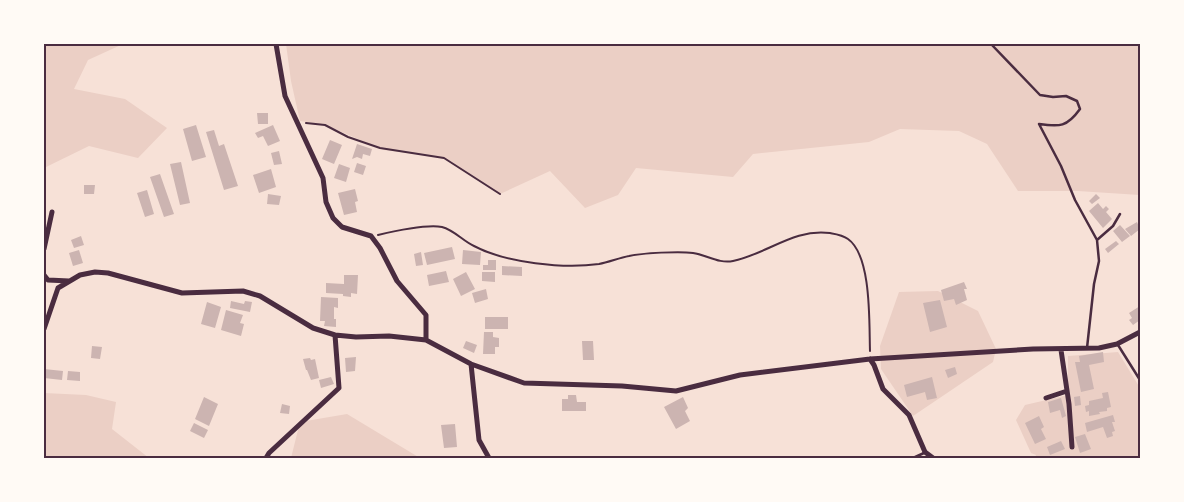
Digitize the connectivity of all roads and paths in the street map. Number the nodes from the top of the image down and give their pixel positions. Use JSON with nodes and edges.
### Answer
{"nodes":[{"id":1,"x":276,"y":44,"type":"edge"},
{"id":2,"x":991,"y":44,"type":"edge"},
{"id":3,"x":296,"y":122,"type":"junction"},
{"id":4,"x":500,"y":194,"type":"dead end"},
{"id":5,"x":52,"y":212,"type":"dead end"},
{"id":6,"x":1120,"y":214,"type":"dead end"},
{"id":7,"x":371,"y":236,"type":"junction"},
{"id":8,"x":1097,"y":240,"type":"junction"},
{"id":9,"x":44,"y":249,"type":"edge"},
{"id":10,"x":44,"y":275,"type":"edge"},
{"id":11,"x":69,"y":281,"type":"junction"},
{"id":12,"x":44,"y":329,"type":"edge"},
{"id":13,"x":1140,"y":332,"type":"edge"},
{"id":14,"x":335,"y":335,"type":"junction"},
{"id":15,"x":426,"y":340,"type":"junction"},
{"id":16,"x":1117,"y":344,"type":"junction"},
{"id":17,"x":1087,"y":348,"type":"junction"},
{"id":18,"x":1061,"y":350,"type":"junction"},
{"id":19,"x":870,"y":359,"type":"junction"},
{"id":20,"x":471,"y":364,"type":"junction"},
{"id":21,"x":1140,"y":380,"type":"edge"},
{"id":22,"x":1067,"y":391,"type":"junction"},
{"id":23,"x":1046,"y":398,"type":"dead end"},
{"id":24,"x":1072,"y":446,"type":"dead end"},
{"id":25,"x":924,"y":454,"type":"edge"},
{"id":26,"x":266,"y":458,"type":"edge"},
{"id":27,"x":489,"y":458,"type":"edge"},
{"id":28,"x":913,"y":458,"type":"edge"},
{"id":29,"x":933,"y":458,"type":"edge"}],
"edges":[{"from":1,"to":3,"type":"street"},
{"from":2,"to":8,"type":"lane"},
{"from":3,"to":4,"type":"path"},
{"from":3,"to":7,"type":"street"},
{"from":5,"to":9,"type":"street"},
{"from":6,"to":8,"type":"lane"},
{"from":7,"to":15,"type":"street"},
{"from":7,"to":19,"type":"path"},
{"from":8,"to":17,"type":"lane"},
{"from":10,"to":11,"type":"street"},
{"from":11,"to":12,"type":"street"},
{"from":11,"to":14,"type":"street"},
{"from":13,"to":16,"type":"street"},
{"from":14,"to":15,"type":"street"},
{"from":14,"to":26,"type":"street"},
{"from":15,"to":20,"type":"street"},
{"from":16,"to":17,"type":"street"},
{"from":16,"to":21,"type":"lane"},
{"from":17,"to":18,"type":"street"},
{"from":18,"to":19,"type":"street"},
{"from":18,"to":22,"type":"street"},
{"from":19,"to":20,"type":"street"},
{"from":19,"to":25,"type":"street"},
{"from":20,"to":27,"type":"street"},
{"from":22,"to":23,"type":"street"},
{"from":22,"to":24,"type":"street"},
{"from":25,"to":28,"type":"lane"},
{"from":25,"to":29,"type":"street"}]}
